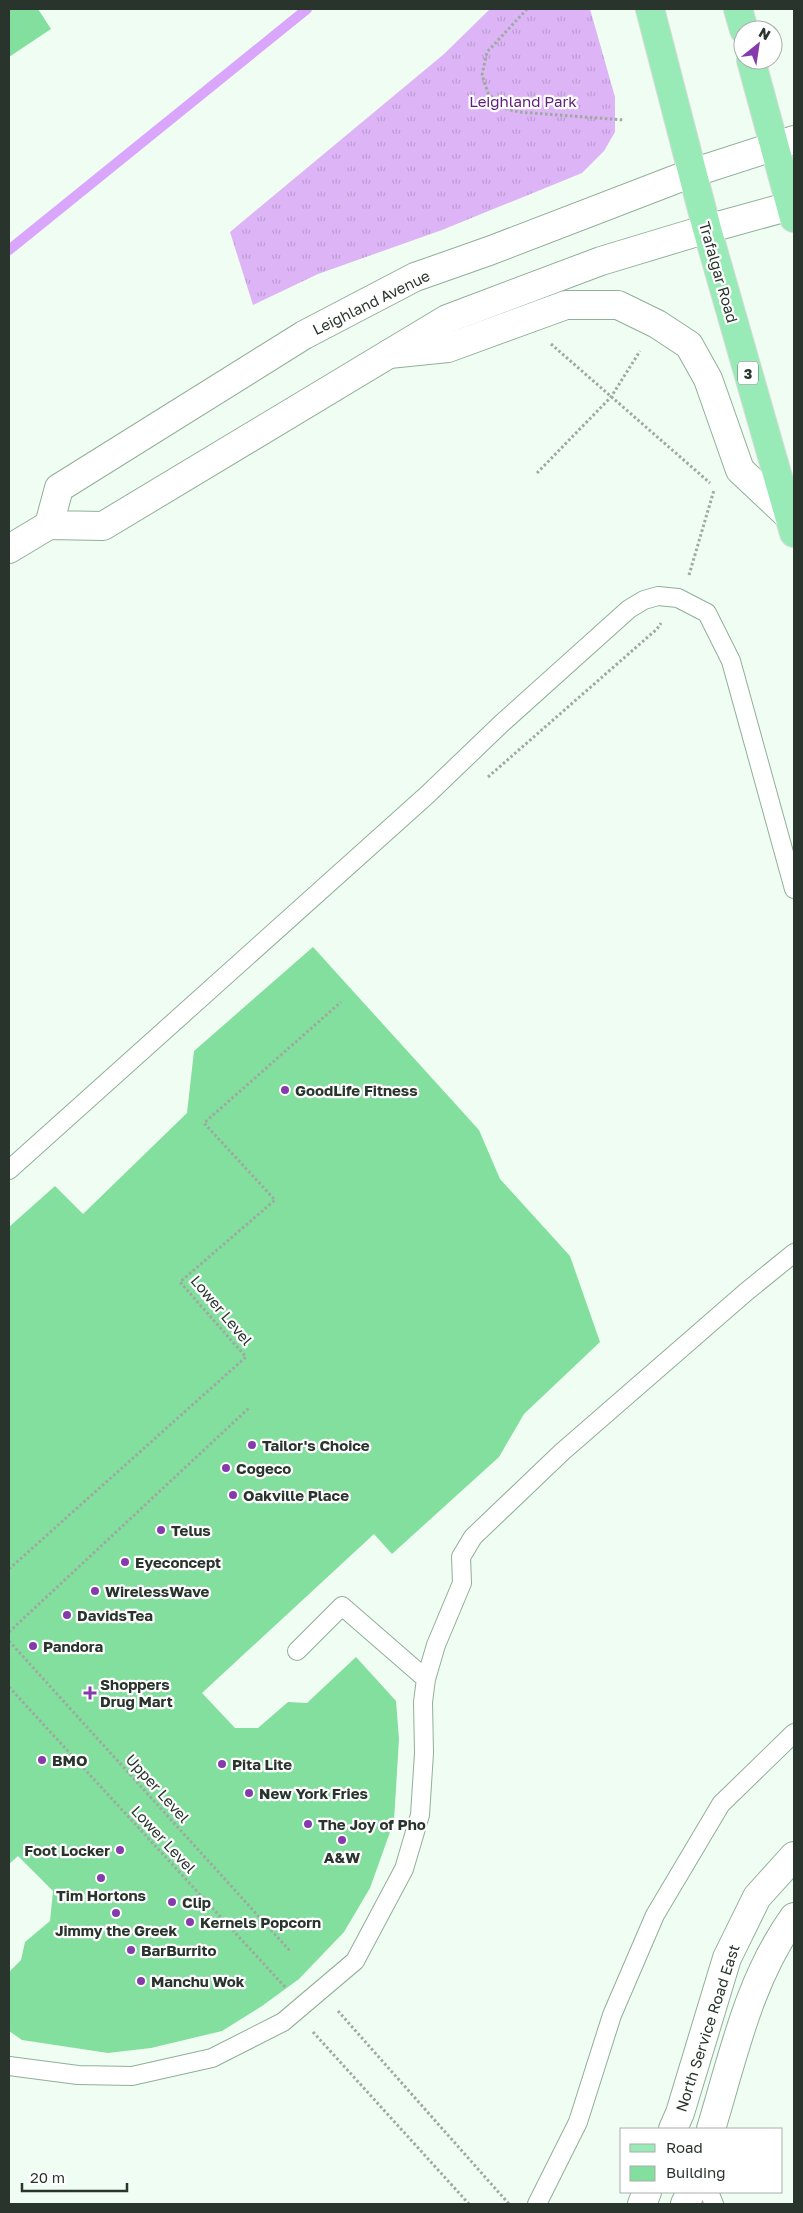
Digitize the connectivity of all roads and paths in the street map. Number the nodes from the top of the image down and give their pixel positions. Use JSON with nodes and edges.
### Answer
{"nodes":[{"id":1,"x":527,"y":9,"type":"edge"},
{"id":2,"x":650,"y":9,"type":"edge"},
{"id":3,"x":755,"y":70,"type":"edge"},
{"id":4,"x":624,"y":120,"type":"dead end"},
{"id":5,"x":784,"y":143,"type":"edge"},
{"id":6,"x":692,"y":173,"type":"junction"},
{"id":7,"x":793,"y":210,"type":"edge"},
{"id":8,"x":707,"y":229,"type":"junction"},
{"id":9,"x":547,"y":340,"type":"dead end"},
{"id":10,"x":642,"y":348,"type":"dead end"},
{"id":11,"x":389,"y":354,"type":"junction"},
{"id":12,"x":611,"y":397,"type":"junction"},
{"id":13,"x":537,"y":473,"type":"dead end"},
{"id":14,"x":50,"y":525,"type":"junction"},
{"id":15,"x":792,"y":525,"type":"edge"},
{"id":16,"x":9,"y":549,"type":"edge"},
{"id":17,"x":794,"y":889,"type":"edge"},
{"id":18,"x":341,"y":1002,"type":"dead end"},
{"id":19,"x":9,"y":1170,"type":"edge"},
{"id":20,"x":794,"y":1253,"type":"edge"},
{"id":21,"x":250,"y":1407,"type":"dead end"},
{"id":22,"x":9,"y":1569,"type":"edge"},
{"id":23,"x":9,"y":1632,"type":"edge"},
{"id":24,"x":9,"y":1641,"type":"edge"},
{"id":25,"x":297,"y":1651,"type":"dead end"},
{"id":26,"x":426,"y":1679,"type":"junction"},
{"id":27,"x":9,"y":1687,"type":"edge"},
{"id":28,"x":794,"y":1733,"type":"edge"},
{"id":29,"x":794,"y":1856,"type":"edge"},
{"id":30,"x":794,"y":1917,"type":"edge"},
{"id":31,"x":290,"y":1951,"type":"dead end"},
{"id":32,"x":319,"y":1990,"type":"junction"},
{"id":33,"x":297,"y":2009,"type":"junction"},
{"id":34,"x":9,"y":2066,"type":"edge"},
{"id":35,"x":673,"y":2128,"type":"edge"},
{"id":36,"x":711,"y":2128,"type":"edge"},
{"id":37,"x":469,"y":2204,"type":"edge"},
{"id":38,"x":509,"y":2204,"type":"edge"},
{"id":39,"x":537,"y":2204,"type":"edge"}],
"edges":[{"from":1,"to":4,"type":"path"},
{"from":2,"to":6,"type":"main road","name":"Trafalgar Road","number":"3"},
{"from":3,"to":5,"type":"main road"},
{"from":5,"to":6,"type":"street","name":"Leighland Avenue"},
{"from":5,"to":7,"type":"main road"},
{"from":6,"to":8,"type":"main road","name":"Trafalgar Road","number":"3"},
{"from":6,"to":14,"type":"street","name":"Leighland Avenue"},
{"from":7,"to":8,"type":"street"},
{"from":8,"to":11,"type":"street"},
{"from":8,"to":15,"type":"main road","name":"Trafalgar Road","number":"3"},
{"from":9,"to":12,"type":"path"},
{"from":10,"to":12,"type":"path"},
{"from":11,"to":14,"type":"street"},
{"from":11,"to":15,"type":"street"},
{"from":12,"to":13,"type":"path"},
{"from":14,"to":16,"type":"street"},
{"from":17,"to":19,"type":"lane"},
{"from":18,"to":22,"type":"path","name":"Lower Level"},
{"from":20,"to":26,"type":"lane"},
{"from":21,"to":23,"type":"path"},
{"from":24,"to":31,"type":"path","name":"Upper Level"},
{"from":25,"to":26,"type":"lane"},
{"from":26,"to":32,"type":"lane"},
{"from":27,"to":33,"type":"path","name":"Lower Level"},
{"from":28,"to":39,"type":"lane"},
{"from":29,"to":35,"type":"street","name":"North Service Road East"},
{"from":30,"to":36,"type":"street"},
{"from":32,"to":33,"type":"lane"},
{"from":32,"to":38,"type":"path"},
{"from":33,"to":34,"type":"lane"},
{"from":33,"to":37,"type":"path","name":"Lower Level"}]}
